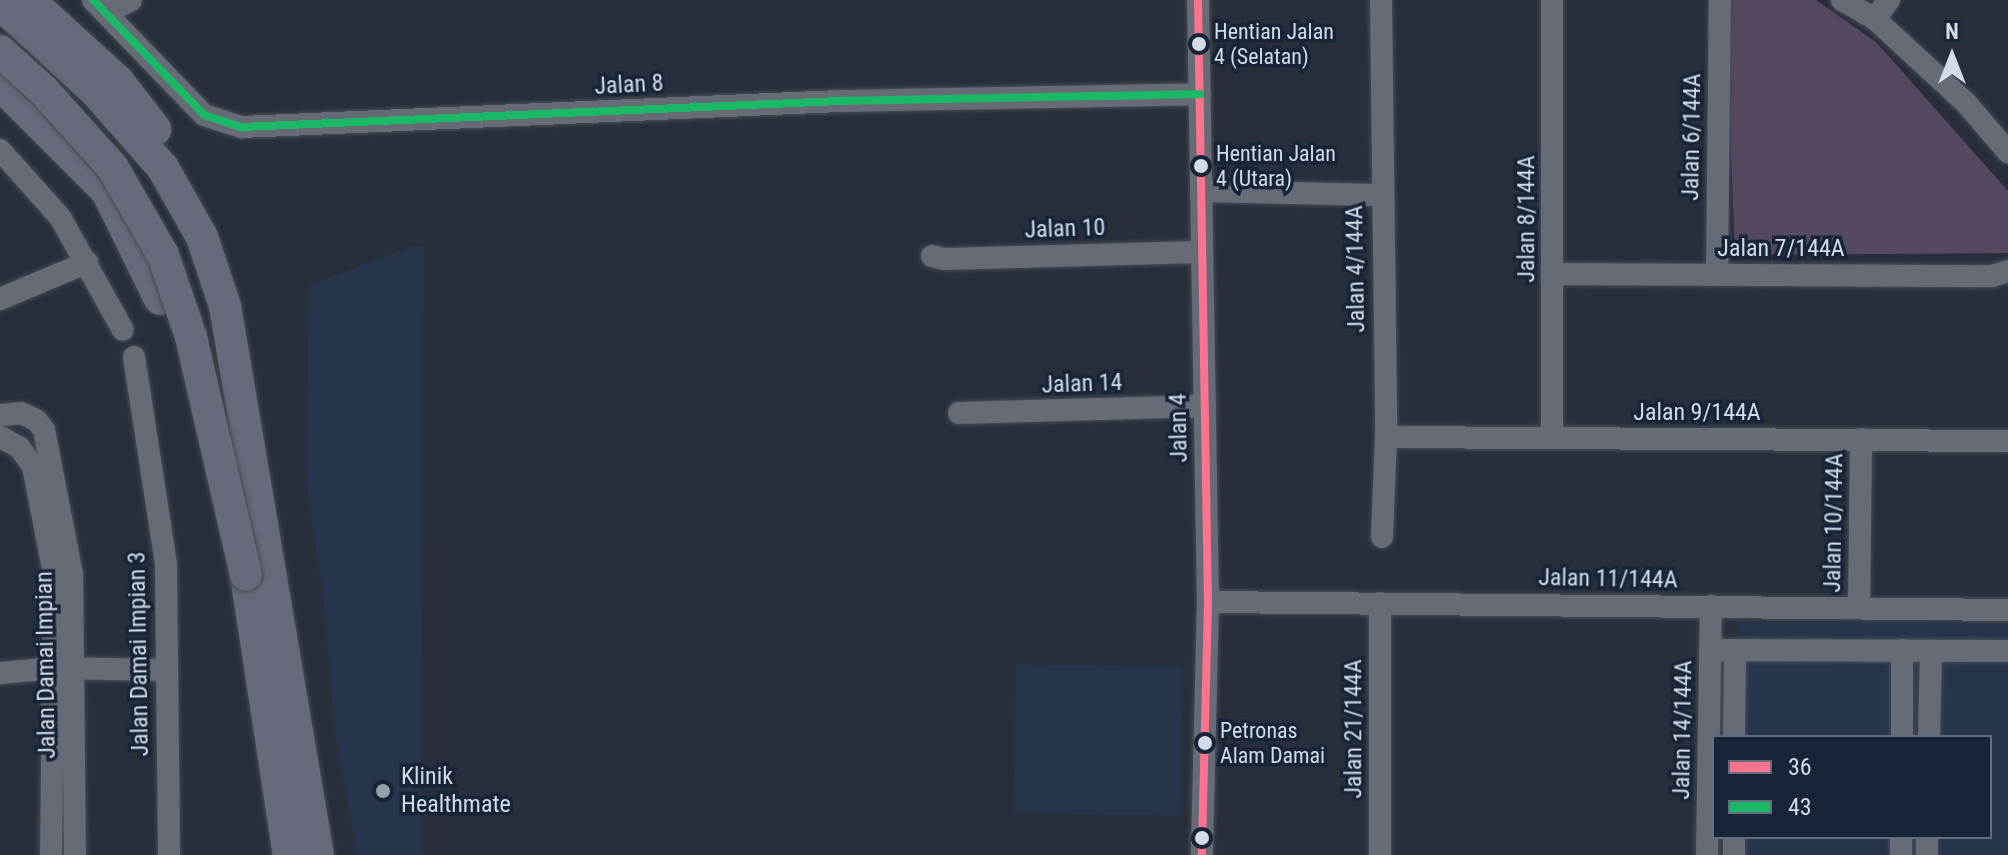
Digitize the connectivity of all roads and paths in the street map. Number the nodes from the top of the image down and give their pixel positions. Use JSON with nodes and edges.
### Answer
{"nodes":[{"id":1,"x":29,"y":0,"type":"edge"},
{"id":2,"x":131,"y":0,"type":"edge"},
{"id":3,"x":1198,"y":0,"type":"edge"},
{"id":4,"x":1381,"y":0,"type":"edge"},
{"id":5,"x":1552,"y":0,"type":"edge"},
{"id":6,"x":1720,"y":0,"type":"edge"},
{"id":7,"x":1842,"y":0,"type":"edge"},
{"id":8,"x":1889,"y":0,"type":"edge"},
{"id":9,"x":0,"y":4,"type":"edge"},
{"id":10,"x":100,"y":6,"type":"edge"},
{"id":11,"x":1875,"y":19,"type":"junction"},
{"id":12,"x":0,"y":51,"type":"edge"},
{"id":13,"x":0,"y":84,"type":"edge"},
{"id":14,"x":1200,"y":94,"type":"junction"},
{"id":15,"x":0,"y":150,"type":"edge"},
{"id":16,"x":2008,"y":152,"type":"edge"},
{"id":17,"x":1201,"y":191,"type":"junction"},
{"id":18,"x":1381,"y":195,"type":"junction"},
{"id":19,"x":1200,"y":252,"type":"junction"},
{"id":20,"x":932,"y":256,"type":"dead end"},
{"id":21,"x":88,"y":262,"type":"junction"},
{"id":22,"x":2008,"y":271,"type":"edge"},
{"id":23,"x":1553,"y":274,"type":"junction"},
{"id":24,"x":1717,"y":275,"type":"junction"},
{"id":25,"x":0,"y":299,"type":"edge"},
{"id":26,"x":123,"y":330,"type":"dead end"},
{"id":27,"x":134,"y":357,"type":"dead end"},
{"id":28,"x":1205,"y":406,"type":"junction"},
{"id":29,"x":959,"y":413,"type":"dead end"},
{"id":30,"x":0,"y":415,"type":"edge"},
{"id":31,"x":0,"y":437,"type":"edge"},
{"id":32,"x":1386,"y":437,"type":"junction"},
{"id":33,"x":1552,"y":438,"type":"junction"},
{"id":34,"x":1861,"y":439,"type":"junction"},
{"id":35,"x":2008,"y":441,"type":"edge"},
{"id":36,"x":1382,"y":537,"type":"dead end"},
{"id":37,"x":246,"y":575,"type":"junction"},
{"id":38,"x":1208,"y":602,"type":"junction"},
{"id":39,"x":1380,"y":603,"type":"junction"},
{"id":40,"x":1711,"y":606,"type":"junction"},
{"id":41,"x":1859,"y":608,"type":"junction"},
{"id":42,"x":2008,"y":610,"type":"edge"},
{"id":43,"x":1710,"y":650,"type":"junction"},
{"id":44,"x":1735,"y":650,"type":"junction"},
{"id":45,"x":1902,"y":650,"type":"junction"},
{"id":46,"x":1931,"y":651,"type":"junction"},
{"id":47,"x":2008,"y":651,"type":"edge"},
{"id":48,"x":65,"y":668,"type":"junction"},
{"id":49,"x":167,"y":670,"type":"junction"},
{"id":50,"x":0,"y":673,"type":"edge"},
{"id":51,"x":1734,"y":735,"type":"edge"},
{"id":52,"x":1902,"y":735,"type":"edge"},
{"id":53,"x":1929,"y":735,"type":"edge"},
{"id":54,"x":51,"y":855,"type":"edge"},
{"id":55,"x":75,"y":855,"type":"edge"},
{"id":56,"x":169,"y":855,"type":"edge"},
{"id":57,"x":289,"y":855,"type":"edge"},
{"id":58,"x":318,"y":855,"type":"edge"},
{"id":59,"x":332,"y":855,"type":"edge"},
{"id":60,"x":1202,"y":855,"type":"edge"},
{"id":61,"x":1380,"y":855,"type":"edge"},
{"id":62,"x":1707,"y":855,"type":"edge"}],
"edges":[{"from":1,"to":59,"type":"highway"},
{"from":2,"to":10,"type":"street"},
{"from":3,"to":14,"type":"street","name":"Jalan 4"},
{"from":4,"to":18,"type":"street","name":"Jalan 4/144A"},
{"from":5,"to":23,"type":"street","name":"Jalan 8/144A"},
{"from":6,"to":24,"type":"street","name":"Jalan 6/144A"},
{"from":7,"to":11,"type":"street"},
{"from":8,"to":11,"type":"street"},
{"from":9,"to":58,"type":"highway"},
{"from":10,"to":14,"type":"street","name":"Jalan 8"},
{"from":11,"to":16,"type":"street"},
{"from":12,"to":37,"type":"highway","bridge":true},
{"from":13,"to":37,"type":"highway","bridge":true},
{"from":14,"to":17,"type":"street","name":"Jalan 4"},
{"from":15,"to":21,"type":"street"},
{"from":17,"to":18,"type":"street"},
{"from":17,"to":19,"type":"street","name":"Jalan 4"},
{"from":18,"to":32,"type":"street","name":"Jalan 4/144A"},
{"from":19,"to":20,"type":"street","name":"Jalan 10"},
{"from":19,"to":28,"type":"street","name":"Jalan 4"},
{"from":21,"to":25,"type":"street"},
{"from":21,"to":26,"type":"street"},
{"from":22,"to":24,"type":"street","name":"Jalan 7/144A"},
{"from":23,"to":24,"type":"street","name":"Jalan 7/144A"},
{"from":23,"to":33,"type":"street","name":"Jalan 8/144A"},
{"from":27,"to":49,"type":"street","name":"Jalan Damai Impian 3"},
{"from":28,"to":29,"type":"street","name":"Jalan 14"},
{"from":28,"to":38,"type":"street","name":"Jalan 4"},
{"from":30,"to":48,"type":"street","name":"Jalan Damai Impian"},
{"from":31,"to":48,"type":"street","name":"Jalan Damai Impian"},
{"from":32,"to":33,"type":"street","name":"Jalan 9/144A"},
{"from":32,"to":36,"type":"street","name":"Jalan 4/144A"},
{"from":33,"to":34,"type":"street","name":"Jalan 9/144A"},
{"from":34,"to":35,"type":"street","name":"Jalan 9/144A"},
{"from":34,"to":41,"type":"street","name":"Jalan 10/144A"},
{"from":37,"to":57,"type":"highway"},
{"from":38,"to":39,"type":"street","name":"Jalan 11/144A"},
{"from":38,"to":60,"type":"street","name":"Jalan 4"},
{"from":39,"to":40,"type":"street","name":"Jalan 11/144A"},
{"from":39,"to":61,"type":"street","name":"Jalan 21/144A"},
{"from":40,"to":41,"type":"street","name":"Jalan 11/144A"},
{"from":40,"to":43,"type":"street","name":"Jalan 14/144A"},
{"from":41,"to":42,"type":"street","name":"Jalan 11/144A"},
{"from":43,"to":44,"type":"street"},
{"from":43,"to":62,"type":"street","name":"Jalan 14/144A"},
{"from":44,"to":45,"type":"street"},
{"from":44,"to":51,"type":"street","name":"Jalan 14/144A"},
{"from":45,"to":46,"type":"street"},
{"from":45,"to":52,"type":"street"},
{"from":46,"to":47,"type":"street"},
{"from":46,"to":53,"type":"street"},
{"from":48,"to":49,"type":"street"},
{"from":48,"to":50,"type":"street"},
{"from":48,"to":54,"type":"street","name":"Jalan Damai Impian"},
{"from":48,"to":55,"type":"street","name":"Jalan Damai Impian"},
{"from":49,"to":56,"type":"street","name":"Jalan Damai Impian 3"}]}
